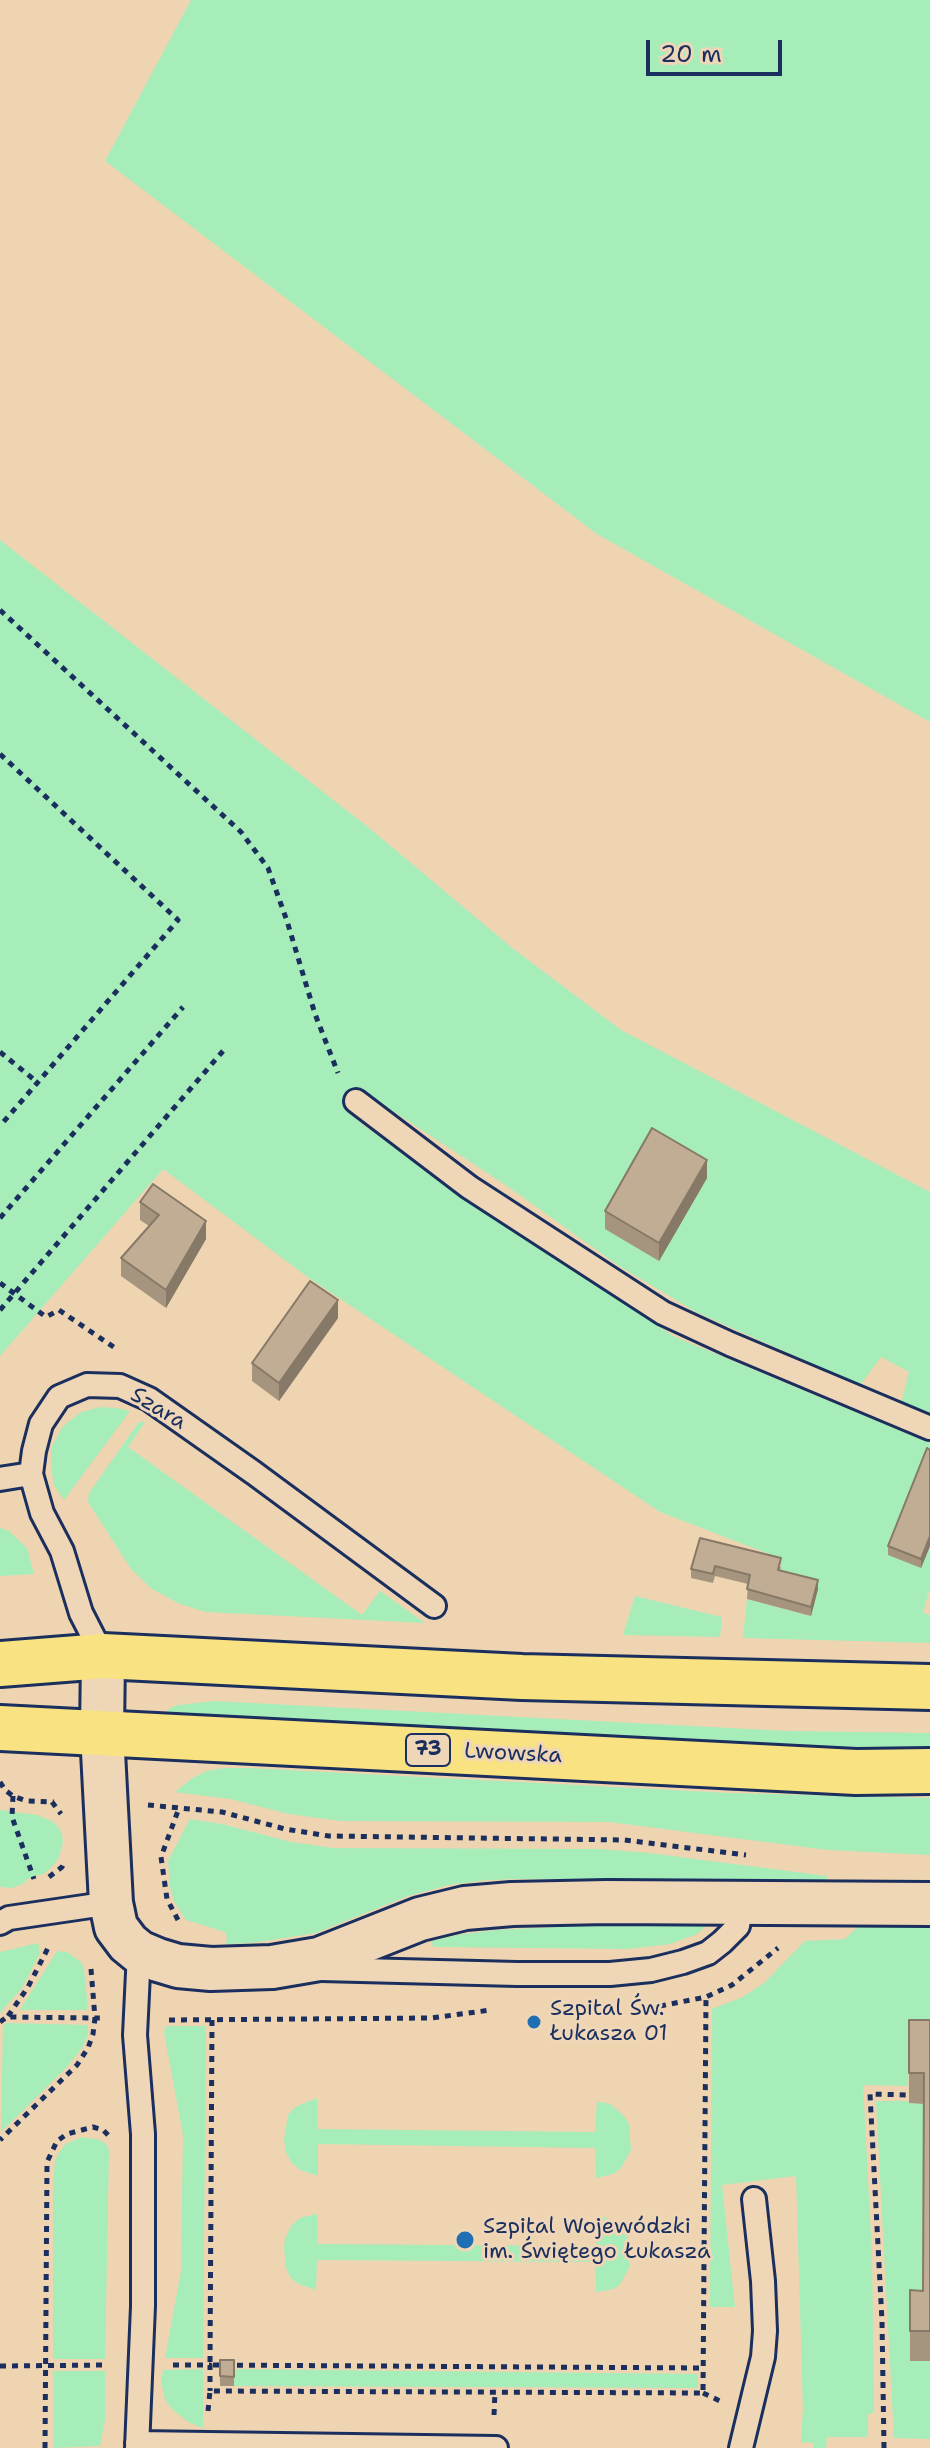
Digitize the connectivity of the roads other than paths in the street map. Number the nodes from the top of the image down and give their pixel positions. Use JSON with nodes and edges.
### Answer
{"nodes":[{"id":1,"x":356,"y":1101,"type":"road end"},
{"id":2,"x":930,"y":1428,"type":"edge"},
{"id":3,"x":31,"y":1474,"type":"junction"},
{"id":4,"x":0,"y":1479,"type":"edge"},
{"id":5,"x":434,"y":1606,"type":"dead end"},
{"id":6,"x":103,"y":1656,"type":"junction"},
{"id":7,"x":0,"y":1664,"type":"edge"},
{"id":8,"x":930,"y":1687,"type":"edge"},
{"id":9,"x":0,"y":1728,"type":"edge"},
{"id":10,"x":102,"y":1733,"type":"junction"},
{"id":11,"x":930,"y":1771,"type":"edge"},
{"id":12,"x":742,"y":1902,"type":"junction"},
{"id":13,"x":111,"y":1903,"type":"junction"},
{"id":14,"x":930,"y":1904,"type":"edge"},
{"id":15,"x":3,"y":1919,"type":"edge"},
{"id":16,"x":139,"y":1952,"type":"junction"},
{"id":17,"x":272,"y":1967,"type":"junction"},
{"id":18,"x":754,"y":2199,"type":"dead end"},
{"id":19,"x":137,"y":2445,"type":"edge"},
{"id":20,"x":496,"y":2448,"type":"edge"},
{"id":21,"x":741,"y":2448,"type":"edge"}],
"edges":[{"from":1,"to":2,"type":"lane"},
{"from":3,"to":4,"type":"lane"},
{"from":3,"to":5,"type":"lane","name":"Szara"},
{"from":3,"to":6,"type":"lane","name":"Szara"},
{"from":6,"to":7,"type":"main road"},
{"from":6,"to":8,"type":"main road"},
{"from":6,"to":10,"type":"street"},
{"from":9,"to":10,"type":"main road","name":"Lwowska","number":"73"},
{"from":10,"to":11,"type":"main road","name":"Lwowska","number":"73"},
{"from":10,"to":13,"type":"street"},
{"from":12,"to":14,"type":"street"},
{"from":12,"to":17,"type":"street"},
{"from":12,"to":17,"type":"lane"},
{"from":13,"to":15,"type":"lane"},
{"from":13,"to":16,"type":"street"},
{"from":16,"to":17,"type":"street"},
{"from":16,"to":19,"type":"lane"},
{"from":18,"to":21,"type":"lane"},
{"from":19,"to":20,"type":"lane"}]}
